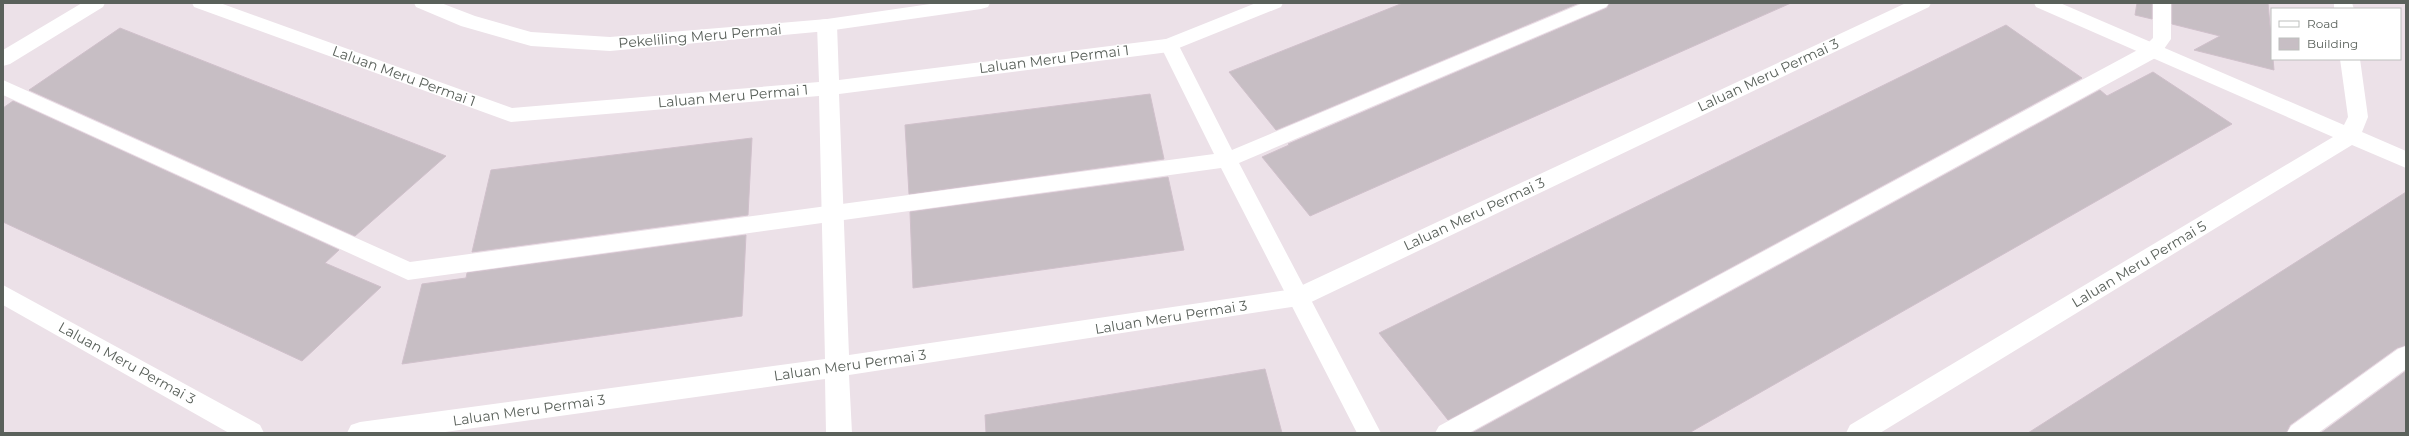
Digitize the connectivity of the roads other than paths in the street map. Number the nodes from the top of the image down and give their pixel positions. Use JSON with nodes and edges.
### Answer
{"nodes":[{"id":1,"x":96,"y":3,"type":"edge"},
{"id":2,"x":200,"y":3,"type":"edge"},
{"id":3,"x":424,"y":3,"type":"edge"},
{"id":4,"x":981,"y":3,"type":"edge"},
{"id":5,"x":1274,"y":3,"type":"edge"},
{"id":6,"x":1600,"y":3,"type":"edge"},
{"id":7,"x":1922,"y":3,"type":"edge"},
{"id":8,"x":2043,"y":3,"type":"edge"},
{"id":9,"x":2162,"y":3,"type":"edge"},
{"id":10,"x":827,"y":25,"type":"junction"},
{"id":11,"x":1169,"y":45,"type":"junction"},
{"id":12,"x":2152,"y":51,"type":"junction"},
{"id":13,"x":3,"y":59,"type":"edge"},
{"id":14,"x":2350,"y":60,"type":"edge"},
{"id":15,"x":3,"y":87,"type":"edge"},
{"id":16,"x":830,"y":88,"type":"junction"},
{"id":17,"x":2350,"y":137,"type":"junction"},
{"id":18,"x":1227,"y":160,"type":"junction"},
{"id":19,"x":2406,"y":160,"type":"edge"},
{"id":20,"x":834,"y":214,"type":"junction"},
{"id":21,"x":3,"y":294,"type":"edge"},
{"id":22,"x":1297,"y":298,"type":"junction"},
{"id":23,"x":2406,"y":356,"type":"edge"},
{"id":24,"x":837,"y":367,"type":"junction"},
{"id":25,"x":252,"y":433,"type":"edge"},
{"id":26,"x":360,"y":433,"type":"edge"},
{"id":27,"x":839,"y":433,"type":"edge"},
{"id":28,"x":1369,"y":433,"type":"edge"},
{"id":29,"x":1447,"y":433,"type":"edge"},
{"id":30,"x":1859,"y":433,"type":"edge"},
{"id":31,"x":2299,"y":433,"type":"edge"}],
"edges":[{"from":1,"to":13,"type":"street"},
{"from":2,"to":16,"type":"street","name":"Laluan Meru Permai 1"},
{"from":3,"to":10,"type":"street","name":"Pekeliling Meru Permai"},
{"from":4,"to":10,"type":"street","name":"Pekeliling Meru Permai"},
{"from":5,"to":11,"type":"street","name":"Laluan Meru Permai 1"},
{"from":6,"to":18,"type":"lane"},
{"from":7,"to":22,"type":"street","name":"Laluan Meru Permai 3"},
{"from":8,"to":12,"type":"street"},
{"from":9,"to":12,"type":"lane"},
{"from":10,"to":16,"type":"street"},
{"from":11,"to":16,"type":"street","name":"Laluan Meru Permai 1"},
{"from":11,"to":18,"type":"lane"},
{"from":12,"to":17,"type":"street"},
{"from":12,"to":29,"type":"lane"},
{"from":14,"to":17,"type":"street"},
{"from":15,"to":20,"type":"lane"},
{"from":16,"to":20,"type":"street"},
{"from":17,"to":19,"type":"street"},
{"from":17,"to":30,"type":"street","name":"Laluan Meru Permai 5"},
{"from":18,"to":20,"type":"lane"},
{"from":18,"to":22,"type":"lane"},
{"from":20,"to":24,"type":"street"},
{"from":21,"to":25,"type":"street","name":"Laluan Meru Permai 3"},
{"from":22,"to":24,"type":"street","name":"Laluan Meru Permai 3"},
{"from":22,"to":28,"type":"lane"},
{"from":23,"to":31,"type":"lane"},
{"from":24,"to":26,"type":"street","name":"Laluan Meru Permai 3"},
{"from":24,"to":27,"type":"street"}]}
